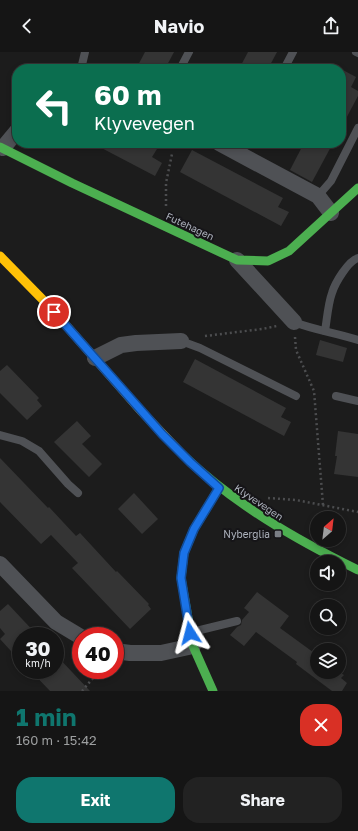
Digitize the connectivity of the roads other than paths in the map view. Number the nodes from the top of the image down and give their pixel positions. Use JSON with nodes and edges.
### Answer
{"nodes":[{"id":1,"x":85,"y":52,"type":"edge"},
{"id":2,"x":189,"y":52,"type":"edge"},
{"id":3,"x":293,"y":52,"type":"edge"},
{"id":4,"x":82,"y":64,"type":"edge"},
{"id":5,"x":183,"y":64,"type":"edge"},
{"id":6,"x":287,"y":64,"type":"edge"},
{"id":7,"x":358,"y":128,"type":"edge"},
{"id":8,"x":12,"y":136,"type":"edge"},
{"id":9,"x":1,"y":147,"type":"edge"},
{"id":10,"x":243,"y":148,"type":"edge"},
{"id":11,"x":358,"y":188,"type":"edge"},
{"id":12,"x":318,"y":196,"type":"junction"},
{"id":13,"x":331,"y":213,"type":"junction"},
{"id":14,"x":0,"y":256,"type":"edge"},
{"id":15,"x":358,"y":258,"type":"edge"},
{"id":16,"x":237,"y":260,"type":"junction"},
{"id":17,"x":294,"y":322,"type":"joint"},
{"id":18,"x":325,"y":331,"type":"junction"},
{"id":19,"x":358,"y":340,"type":"edge"},
{"id":20,"x":181,"y":341,"type":"joint"},
{"id":21,"x":94,"y":358,"type":"junction"},
{"id":22,"x":296,"y":396,"type":"dead end"},
{"id":23,"x":336,"y":396,"type":"dead end"},
{"id":24,"x":358,"y":401,"type":"edge"},
{"id":25,"x":0,"y":435,"type":"edge"},
{"id":26,"x":219,"y":488,"type":"junction"},
{"id":27,"x":78,"y":492,"type":"dead end"},
{"id":28,"x":0,"y":564,"type":"edge"},
{"id":29,"x":358,"y":570,"type":"edge"},
{"id":30,"x":237,"y":621,"type":"dead end"},
{"id":31,"x":72,"y":632,"type":"edge"},
{"id":32,"x":191,"y":640,"type":"junction"},
{"id":33,"x":124,"y":652,"type":"edge"},
{"id":34,"x":213,"y":691,"type":"edge"}],
"edges":[{"from":1,"to":4,"type":"lane"},
{"from":2,"to":5,"type":"lane"},
{"from":3,"to":6,"type":"lane"},
{"from":7,"to":12,"type":"lane"},
{"from":8,"to":9,"type":"street"},
{"from":9,"to":16,"type":"street","name":"Futehagen"},
{"from":10,"to":12,"type":"street"},
{"from":11,"to":13,"type":"street","name":"Futehagen"},
{"from":12,"to":13,"type":"street"},
{"from":13,"to":16,"type":"street","name":"Futehagen"},
{"from":14,"to":21,"type":"street","name":"Klyvevegen"},
{"from":15,"to":18,"type":"lane"},
{"from":16,"to":17,"type":"street"},
{"from":17,"to":18,"type":"lane"},
{"from":18,"to":19,"type":"lane"},
{"from":20,"to":21,"type":"street"},
{"from":20,"to":22,"type":"lane"},
{"from":21,"to":26,"type":"street","name":"Klyvevegen"},
{"from":23,"to":24,"type":"lane"},
{"from":25,"to":27,"type":"lane"},
{"from":26,"to":29,"type":"street","name":"Klyvevegen"},
{"from":26,"to":32,"type":"street"},
{"from":28,"to":31,"type":"street"},
{"from":30,"to":32,"type":"lane"},
{"from":32,"to":33,"type":"street"},
{"from":32,"to":34,"type":"street"}]}
